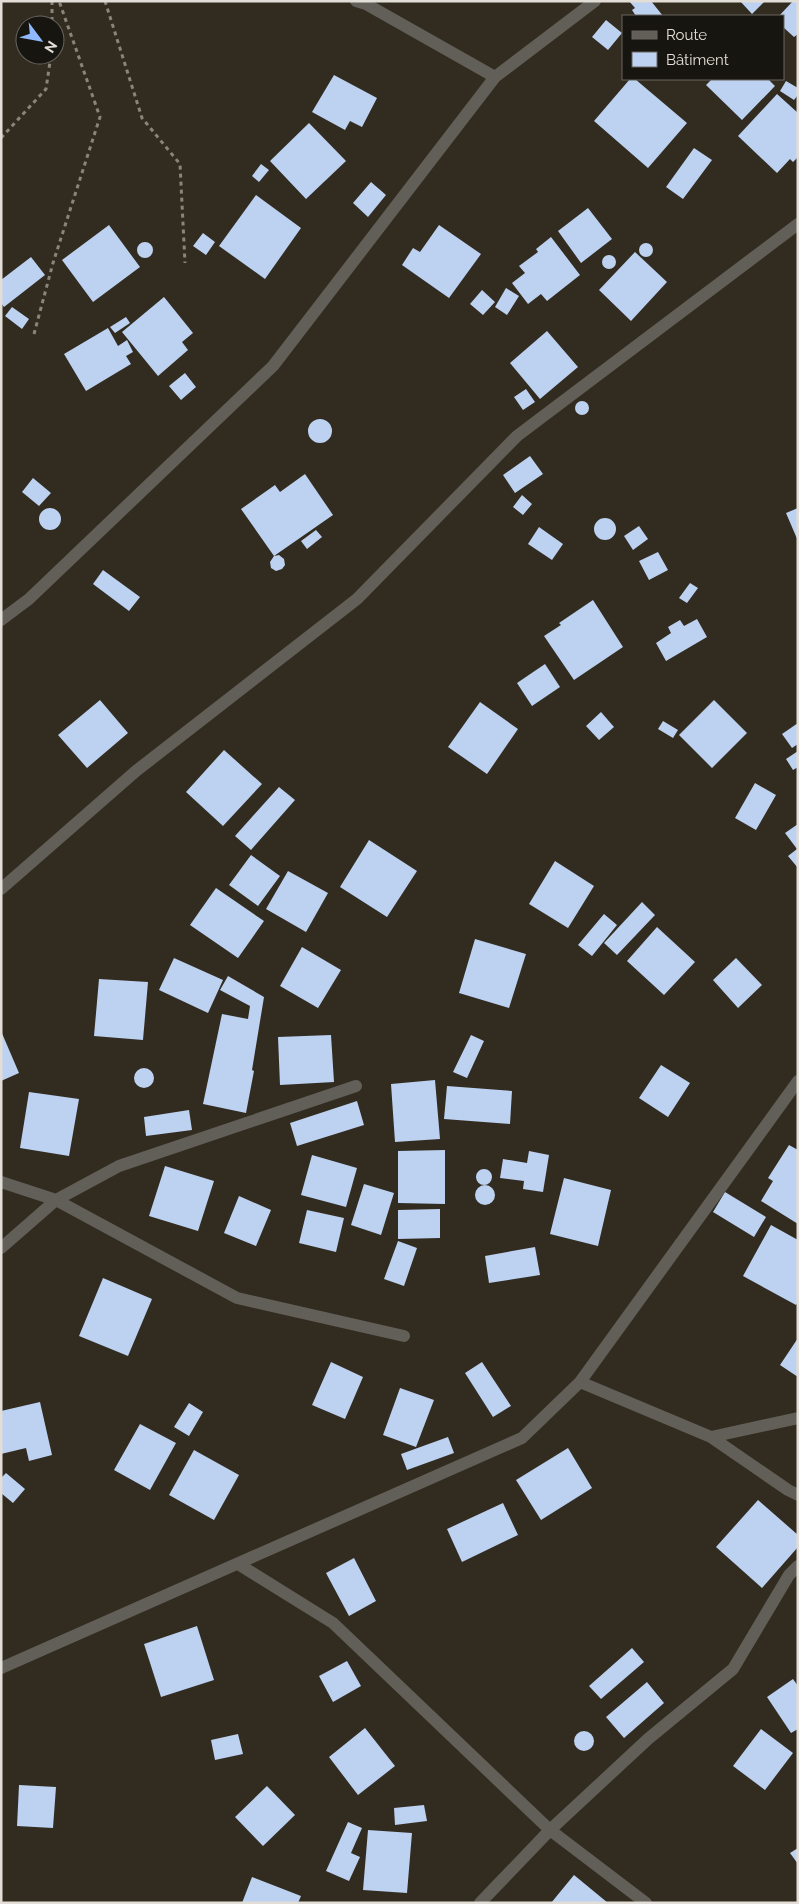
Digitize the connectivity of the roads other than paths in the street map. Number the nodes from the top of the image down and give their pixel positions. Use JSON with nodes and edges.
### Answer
{"nodes":[{"id":1,"x":356,"y":1,"type":"edge"},
{"id":2,"x":595,"y":1,"type":"edge"},
{"id":3,"x":495,"y":78,"type":"junction"},
{"id":4,"x":798,"y":224,"type":"edge"},
{"id":5,"x":1,"y":620,"type":"edge"},
{"id":6,"x":1,"y":889,"type":"edge"},
{"id":7,"x":798,"y":1081,"type":"edge"},
{"id":8,"x":356,"y":1086,"type":"dead end"},
{"id":9,"x":1,"y":1182,"type":"edge"},
{"id":10,"x":56,"y":1200,"type":"junction"},
{"id":11,"x":1,"y":1248,"type":"edge"},
{"id":12,"x":404,"y":1336,"type":"dead end"},
{"id":13,"x":580,"y":1382,"type":"junction"},
{"id":14,"x":798,"y":1418,"type":"edge"},
{"id":15,"x":711,"y":1437,"type":"junction"},
{"id":16,"x":798,"y":1494,"type":"edge"},
{"id":17,"x":238,"y":1564,"type":"junction"},
{"id":18,"x":798,"y":1566,"type":"edge"},
{"id":19,"x":1,"y":1668,"type":"edge"},
{"id":20,"x":550,"y":1830,"type":"junction"},
{"id":21,"x":480,"y":1903,"type":"edge"},
{"id":22,"x":646,"y":1903,"type":"edge"}],
"edges":[{"from":1,"to":3,"type":"street"},
{"from":2,"to":3,"type":"street"},
{"from":3,"to":5,"type":"street"},
{"from":4,"to":6,"type":"street"},
{"from":7,"to":13,"type":"street"},
{"from":8,"to":10,"type":"street"},
{"from":9,"to":10,"type":"street"},
{"from":10,"to":11,"type":"street"},
{"from":10,"to":12,"type":"street"},
{"from":13,"to":15,"type":"street"},
{"from":13,"to":17,"type":"street"},
{"from":14,"to":15,"type":"street"},
{"from":15,"to":16,"type":"street"},
{"from":17,"to":19,"type":"street"},
{"from":17,"to":20,"type":"street"},
{"from":18,"to":20,"type":"street"},
{"from":20,"to":21,"type":"street"},
{"from":20,"to":22,"type":"street"}]}
